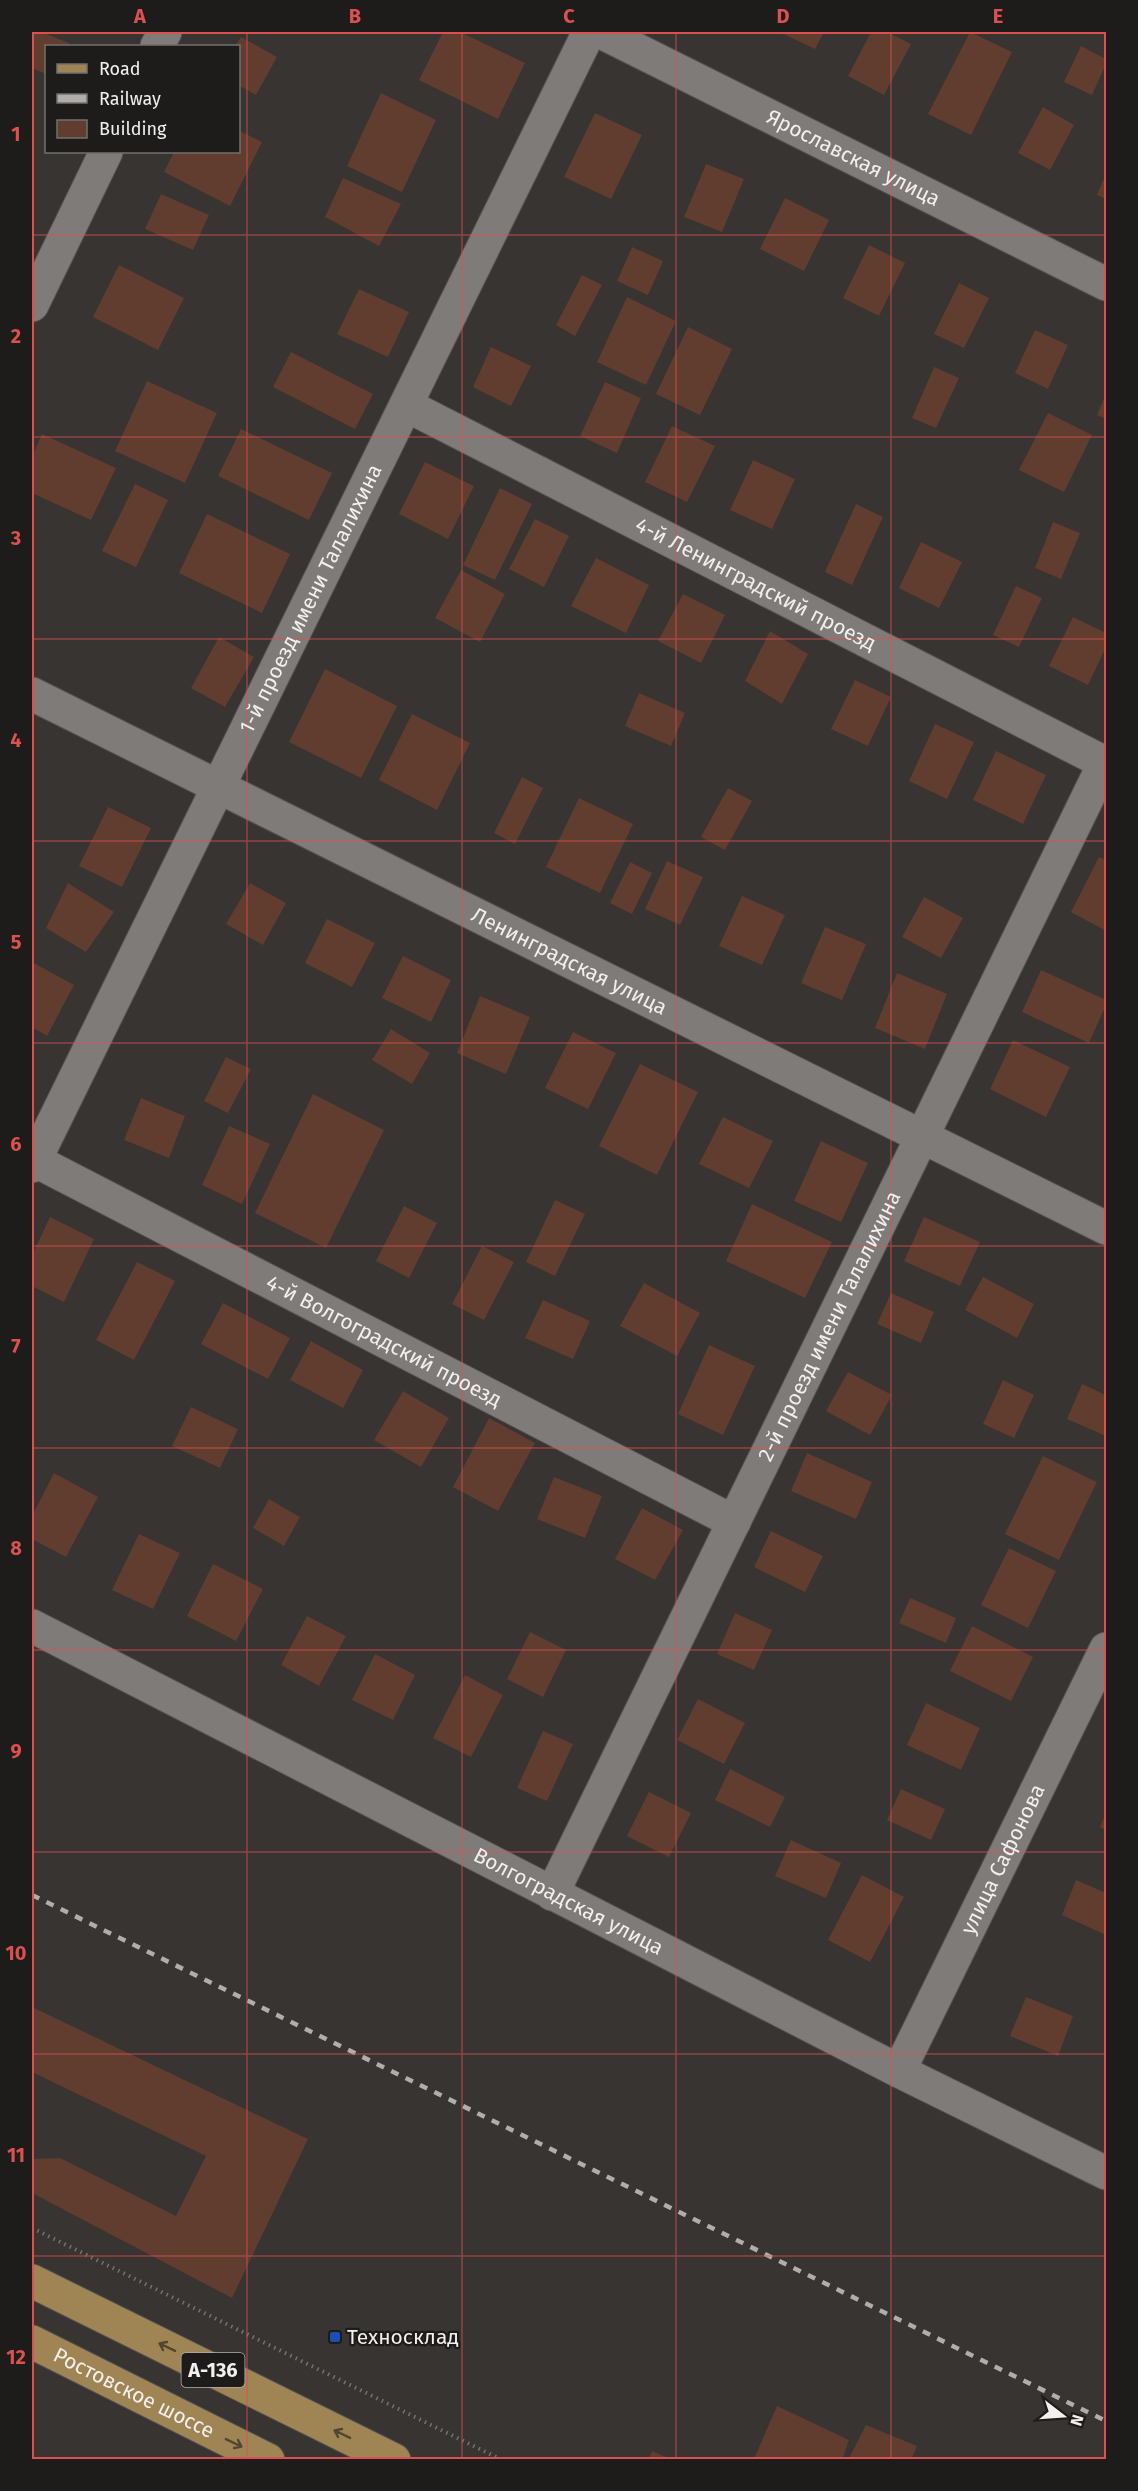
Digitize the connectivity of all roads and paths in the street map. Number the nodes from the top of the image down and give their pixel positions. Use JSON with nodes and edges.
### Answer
{"nodes":[{"id":1,"x":589,"y":32,"type":"edge"},
{"id":2,"x":601,"y":32,"type":"edge"},
{"id":3,"x":106,"y":153,"type":"edge"},
{"id":4,"x":1107,"y":284,"type":"edge"},
{"id":5,"x":32,"y":305,"type":"edge"},
{"id":6,"x":406,"y":405,"type":"junction"},
{"id":7,"x":32,"y":694,"type":"edge"},
{"id":8,"x":1106,"y":761,"type":"edge"},
{"id":9,"x":218,"y":787,"type":"junction"},
{"id":10,"x":922,"y":1137,"type":"junction"},
{"id":11,"x":33,"y":1163,"type":"edge"},
{"id":12,"x":1107,"y":1228,"type":"edge"},
{"id":13,"x":734,"y":1522,"type":"junction"},
{"id":14,"x":32,"y":1626,"type":"edge"},
{"id":15,"x":1107,"y":1648,"type":"edge"},
{"id":16,"x":552,"y":1894,"type":"junction"},
{"id":17,"x":899,"y":2071,"type":"junction"},
{"id":18,"x":1107,"y":2173,"type":"edge"},
{"id":19,"x":32,"y":2228,"type":"edge"},
{"id":20,"x":32,"y":2281,"type":"edge"},
{"id":21,"x":32,"y":2342,"type":"edge"},
{"id":22,"x":268,"y":2460,"type":"edge"},
{"id":23,"x":394,"y":2460,"type":"edge"},
{"id":24,"x":502,"y":2460,"type":"edge"}],
"edges":[{"from":1,"to":6,"type":"street","name":"1-й проезд имени Талалихина"},
{"from":2,"to":4,"type":"street","name":"Ярославская улица"},
{"from":3,"to":5,"type":"street"},
{"from":6,"to":8,"type":"street","name":"4-й Ленинградский проезд"},
{"from":6,"to":9,"type":"street","name":"1-й проезд имени Талалихина"},
{"from":7,"to":9,"type":"street","name":"Ленинградская улица"},
{"from":8,"to":10,"type":"street","name":"2-й проезд имени Талалихина"},
{"from":9,"to":10,"type":"street","name":"Ленинградская улица"},
{"from":9,"to":11,"type":"street","name":"1-й проезд имени Талалихина"},
{"from":10,"to":12,"type":"street","name":"Ленинградская улица"},
{"from":10,"to":13,"type":"street","name":"2-й проезд имени Талалихина"},
{"from":11,"to":13,"type":"street","name":"4-й Волгоградский проезд"},
{"from":13,"to":16,"type":"street","name":"2-й проезд имени Талалихина"},
{"from":14,"to":16,"type":"street","name":"Волгоградская улица"},
{"from":15,"to":17,"type":"street","name":"улица Сафонова"},
{"from":16,"to":17,"type":"street","name":"Волгоградская улица"},
{"from":17,"to":18,"type":"street","name":"Волгоградская улица"},
{"from":19,"to":24,"type":"path"},
{"from":23,"to":20,"type":"main road","number":"А-136","one_way":true},
{"from":21,"to":22,"type":"main road","name":"Ростовское шоссе","number":"А-136","one_way":true}]}
